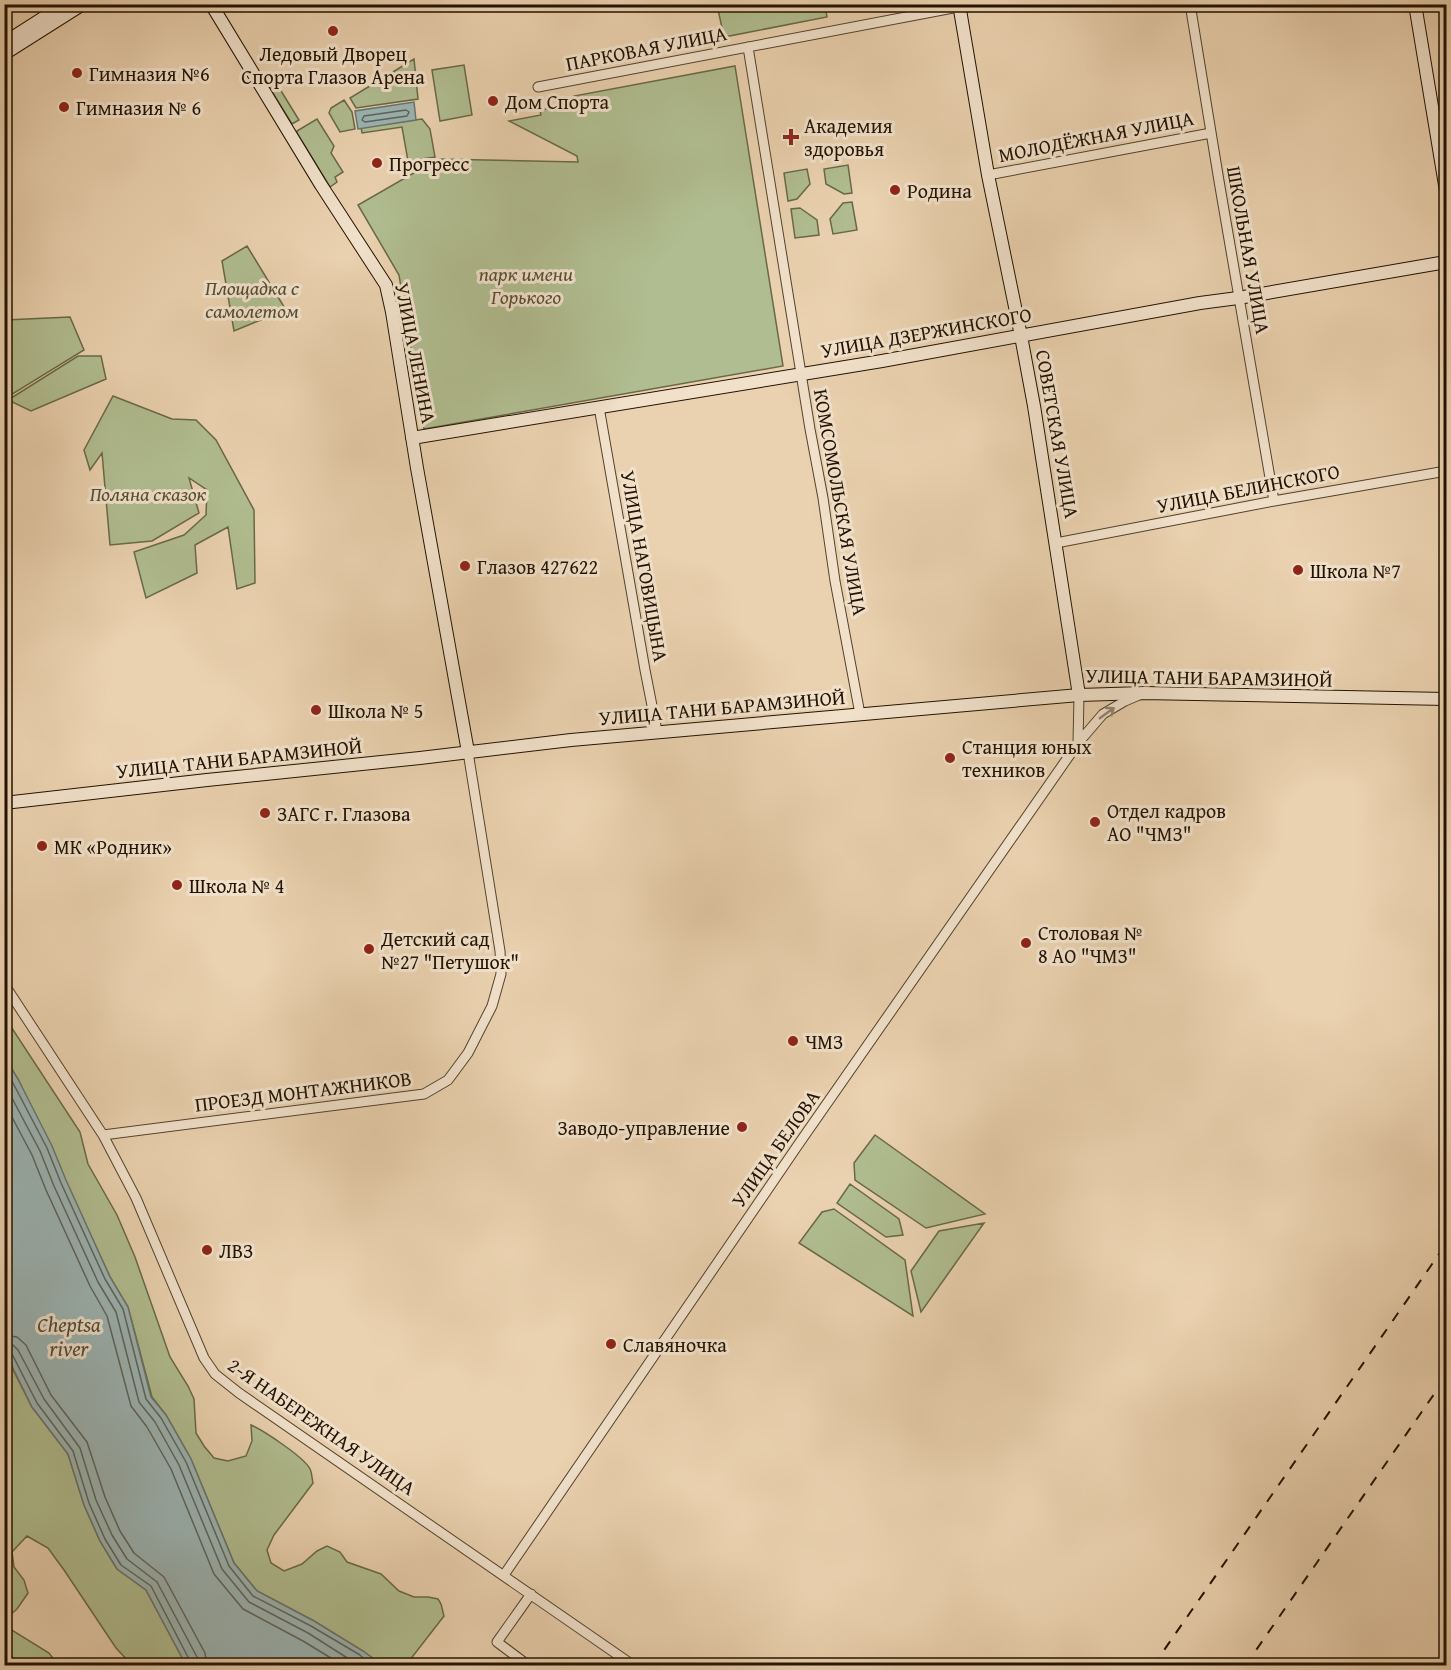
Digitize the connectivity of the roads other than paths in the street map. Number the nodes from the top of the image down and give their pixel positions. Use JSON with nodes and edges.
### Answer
{"nodes":[{"id":1,"x":65,"y":4,"type":"edge"},
{"id":2,"x":83,"y":4,"type":"edge"},
{"id":3,"x":211,"y":4,"type":"edge"},
{"id":4,"x":974,"y":4,"type":"edge"},
{"id":5,"x":1191,"y":4,"type":"edge"},
{"id":6,"x":1415,"y":4,"type":"edge"},
{"id":7,"x":959,"y":6,"type":"edge"},
{"id":8,"x":4,"y":43,"type":"edge"},
{"id":9,"x":748,"y":47,"type":"junction"},
{"id":10,"x":4,"y":54,"type":"edge"},
{"id":11,"x":538,"y":87,"type":"dead end"},
{"id":12,"x":1211,"y":133,"type":"junction"},
{"id":13,"x":988,"y":175,"type":"junction"},
{"id":14,"x":1446,"y":191,"type":"edge"},
{"id":15,"x":1446,"y":262,"type":"edge"},
{"id":16,"x":1238,"y":298,"type":"junction"},
{"id":17,"x":1021,"y":336,"type":"junction"},
{"id":18,"x":802,"y":374,"type":"junction"},
{"id":19,"x":599,"y":407,"type":"junction"},
{"id":20,"x":412,"y":438,"type":"junction"},
{"id":21,"x":1446,"y":471,"type":"edge"},
{"id":22,"x":1274,"y":501,"type":"junction"},
{"id":23,"x":1056,"y":543,"type":"junction"},
{"id":24,"x":1144,"y":693,"type":"junction"},
{"id":25,"x":1079,"y":695,"type":"junction"},
{"id":26,"x":1446,"y":699,"type":"edge"},
{"id":27,"x":860,"y":714,"type":"junction"},
{"id":28,"x":657,"y":731,"type":"junction"},
{"id":29,"x":1078,"y":743,"type":"junction"},
{"id":30,"x":468,"y":752,"type":"junction"},
{"id":31,"x":4,"y":803,"type":"edge"},
{"id":32,"x":4,"y":984,"type":"edge"},
{"id":33,"x":103,"y":1135,"type":"junction"},
{"id":34,"x":504,"y":1575,"type":"junction"},
{"id":35,"x":531,"y":1594,"type":"junction"},
{"id":36,"x":529,"y":1665,"type":"edge"},
{"id":37,"x":634,"y":1665,"type":"edge"}],
"edges":[{"from":1,"to":8,"type":"street"},
{"from":2,"to":10,"type":"street"},
{"from":3,"to":20,"type":"street","name":"УЛИЦА ЛЕНИНА"},
{"from":4,"to":7,"type":"street","name":"ПАРКОВАЯ УЛИЦА"},
{"from":5,"to":12,"type":"street","name":"ШКОЛЬНАЯ УЛИЦА"},
{"from":6,"to":14,"type":"street"},
{"from":7,"to":9,"type":"street","name":"ПАРКОВАЯ УЛИЦА"},
{"from":7,"to":13,"type":"street","name":"СОВЕТСКАЯ УЛИЦА"},
{"from":9,"to":11,"type":"street","name":"ПАРКОВАЯ УЛИЦА"},
{"from":9,"to":18,"type":"street","name":"КОМСОМОЛЬСКАЯ УЛИЦА"},
{"from":12,"to":13,"type":"street","name":"МОЛОДЁЖНАЯ УЛИЦА"},
{"from":12,"to":16,"type":"street","name":"ШКОЛЬНАЯ УЛИЦА"},
{"from":13,"to":17,"type":"street","name":"СОВЕТСКАЯ УЛИЦА"},
{"from":15,"to":16,"type":"street","name":"УЛИЦА ДЗЕРЖИНСКОГО"},
{"from":16,"to":17,"type":"street","name":"УЛИЦА ДЗЕРЖИНСКОГО"},
{"from":16,"to":22,"type":"street","name":"ШКОЛЬНАЯ УЛИЦА"},
{"from":17,"to":18,"type":"street","name":"УЛИЦА ДЗЕРЖИНСКОГО"},
{"from":17,"to":23,"type":"street","name":"СОВЕТСКАЯ УЛИЦА"},
{"from":18,"to":19,"type":"street","name":"УЛИЦА ДЗЕРЖИНСКОГО"},
{"from":18,"to":27,"type":"street","name":"КОМСОМОЛЬСКАЯ УЛИЦА"},
{"from":19,"to":20,"type":"street","name":"УЛИЦА ДЗЕРЖИНСКОГО"},
{"from":19,"to":28,"type":"street","name":"УЛИЦА НАГОВИЦЫНА"},
{"from":20,"to":30,"type":"street","name":"УЛИЦА ЛЕНИНА"},
{"from":21,"to":22,"type":"street","name":"УЛИЦА БЕЛИНСКОГО"},
{"from":22,"to":23,"type":"street","name":"УЛИЦА БЕЛИНСКОГО"},
{"from":23,"to":25,"type":"street","name":"СОВЕТСКАЯ УЛИЦА"},
{"from":24,"to":25,"type":"street","name":"УЛИЦА ТАНИ БАРАМЗИНОЙ"},
{"from":24,"to":26,"type":"street","name":"УЛИЦА ТАНИ БАРАМЗИНОЙ"},
{"from":29,"to":24,"type":"street","name":"УЛИЦА БЕЛОВА","one_way":true},
{"from":25,"to":27,"type":"street","name":"УЛИЦА ТАНИ БАРАМЗИНОЙ"},
{"from":25,"to":29,"type":"street"},
{"from":27,"to":28,"type":"street","name":"УЛИЦА ТАНИ БАРАМЗИНОЙ"},
{"from":28,"to":30,"type":"street","name":"УЛИЦА ТАНИ БАРАМЗИНОЙ"},
{"from":29,"to":34,"type":"street","name":"УЛИЦА БЕЛОВА"},
{"from":30,"to":31,"type":"street","name":"УЛИЦА ТАНИ БАРАМЗИНОЙ"},
{"from":30,"to":33,"type":"street","name":"ПРОЕЗД МОНТАЖНИКОВ"},
{"from":32,"to":33,"type":"street","name":"2-Я НАБЕРЕЖНАЯ УЛИЦА"},
{"from":33,"to":34,"type":"street","name":"2-Я НАБЕРЕЖНАЯ УЛИЦА"},
{"from":34,"to":35,"type":"street","name":"2-Я НАБЕРЕЖНАЯ УЛИЦА"},
{"from":35,"to":36,"type":"street"},
{"from":35,"to":37,"type":"street","name":"2-Я НАБЕРЕЖНАЯ УЛИЦА"}]}
